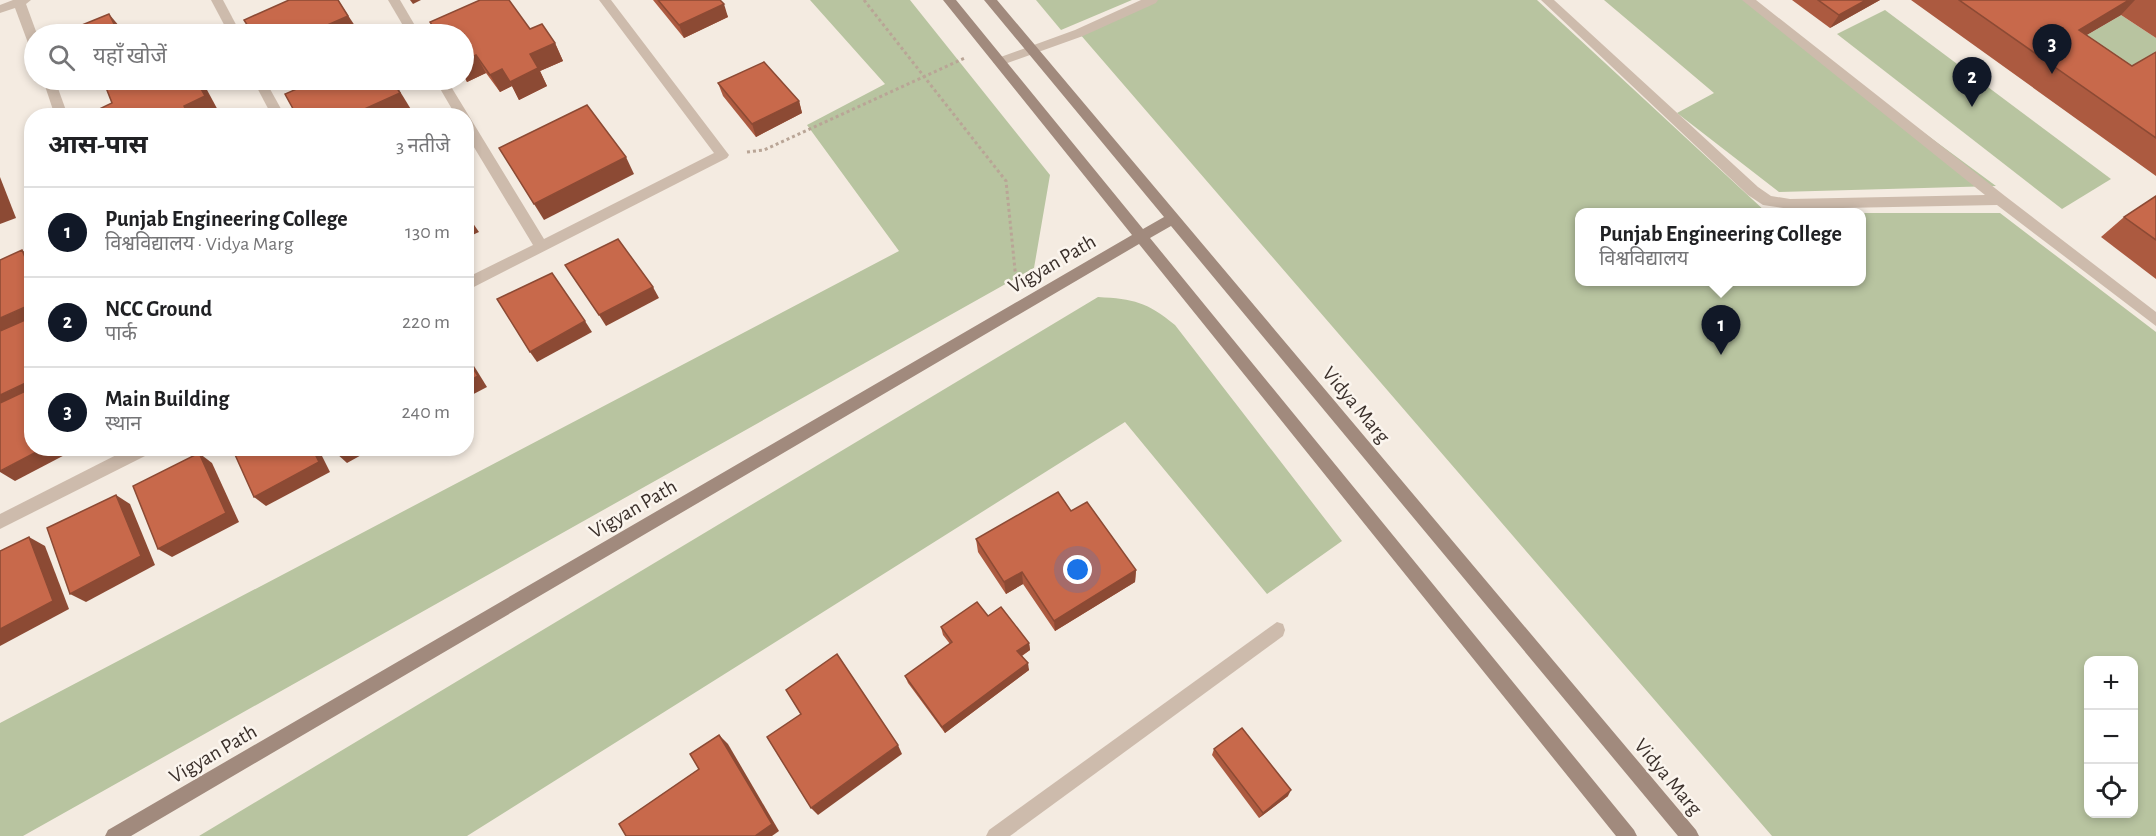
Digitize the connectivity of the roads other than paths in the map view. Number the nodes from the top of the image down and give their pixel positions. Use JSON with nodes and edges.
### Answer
{"nodes":[{"id":1,"x":217,"y":0,"type":"edge"},
{"id":2,"x":394,"y":0,"type":"edge"},
{"id":3,"x":605,"y":0,"type":"edge"},
{"id":4,"x":949,"y":0,"type":"edge"},
{"id":5,"x":990,"y":0,"type":"edge"},
{"id":6,"x":1152,"y":0,"type":"edge"},
{"id":7,"x":1547,"y":0,"type":"edge"},
{"id":8,"x":1748,"y":0,"type":"edge"},
{"id":9,"x":22,"y":1,"type":"edge"},
{"id":10,"x":0,"y":9,"type":"edge"},
{"id":11,"x":29,"y":24,"type":"edge"},
{"id":12,"x":230,"y":24,"type":"edge"},
{"id":13,"x":408,"y":24,"type":"edge"},
{"id":14,"x":1031,"y":49,"type":"junction"},
{"id":15,"x":999,"y":62,"type":"junction"},
{"id":16,"x":52,"y":90,"type":"edge"},
{"id":17,"x":265,"y":90,"type":"edge"},
{"id":18,"x":447,"y":90,"type":"edge"},
{"id":19,"x":59,"y":108,"type":"edge"},
{"id":20,"x":275,"y":108,"type":"edge"},
{"id":21,"x":458,"y":108,"type":"edge"},
{"id":22,"x":474,"y":135,"type":"edge"},
{"id":23,"x":2000,"y":200,"type":"junction"},
{"id":24,"x":1173,"y":218,"type":"junction"},
{"id":25,"x":1142,"y":236,"type":"junction"},
{"id":26,"x":541,"y":247,"type":"junction"},
{"id":27,"x":474,"y":281,"type":"edge"},
{"id":28,"x":2156,"y":320,"type":"edge"},
{"id":29,"x":130,"y":456,"type":"edge"},
{"id":30,"x":0,"y":522,"type":"edge"},
{"id":31,"x":1277,"y":630,"type":"dead end"},
{"id":32,"x":114,"y":836,"type":"edge"},
{"id":33,"x":995,"y":836,"type":"edge"},
{"id":34,"x":1628,"y":836,"type":"edge"},
{"id":35,"x":1690,"y":836,"type":"edge"}],
"edges":[{"from":1,"to":12,"type":"street"},
{"from":2,"to":13,"type":"street"},
{"from":3,"to":26,"type":"street"},
{"from":4,"to":15,"type":"main road"},
{"from":5,"to":14,"type":"main road","name":"Vidya Marg"},
{"from":6,"to":14,"type":"street"},
{"from":7,"to":23,"type":"street"},
{"from":8,"to":23,"type":"street"},
{"from":9,"to":10,"type":"street"},
{"from":9,"to":11,"type":"street"},
{"from":14,"to":15,"type":"street"},
{"from":14,"to":24,"type":"main road","name":"Vidya Marg"},
{"from":15,"to":25,"type":"main road"},
{"from":16,"to":19,"type":"street"},
{"from":17,"to":20,"type":"street"},
{"from":18,"to":21,"type":"street"},
{"from":22,"to":26,"type":"street"},
{"from":23,"to":28,"type":"street"},
{"from":24,"to":25,"type":"main road","name":"Vigyan Path"},
{"from":24,"to":35,"type":"main road","name":"Vidya Marg"},
{"from":25,"to":32,"type":"main road","name":"Vigyan Path"},
{"from":25,"to":34,"type":"main road"},
{"from":26,"to":27,"type":"street"},
{"from":29,"to":30,"type":"street"},
{"from":31,"to":33,"type":"street"}]}
